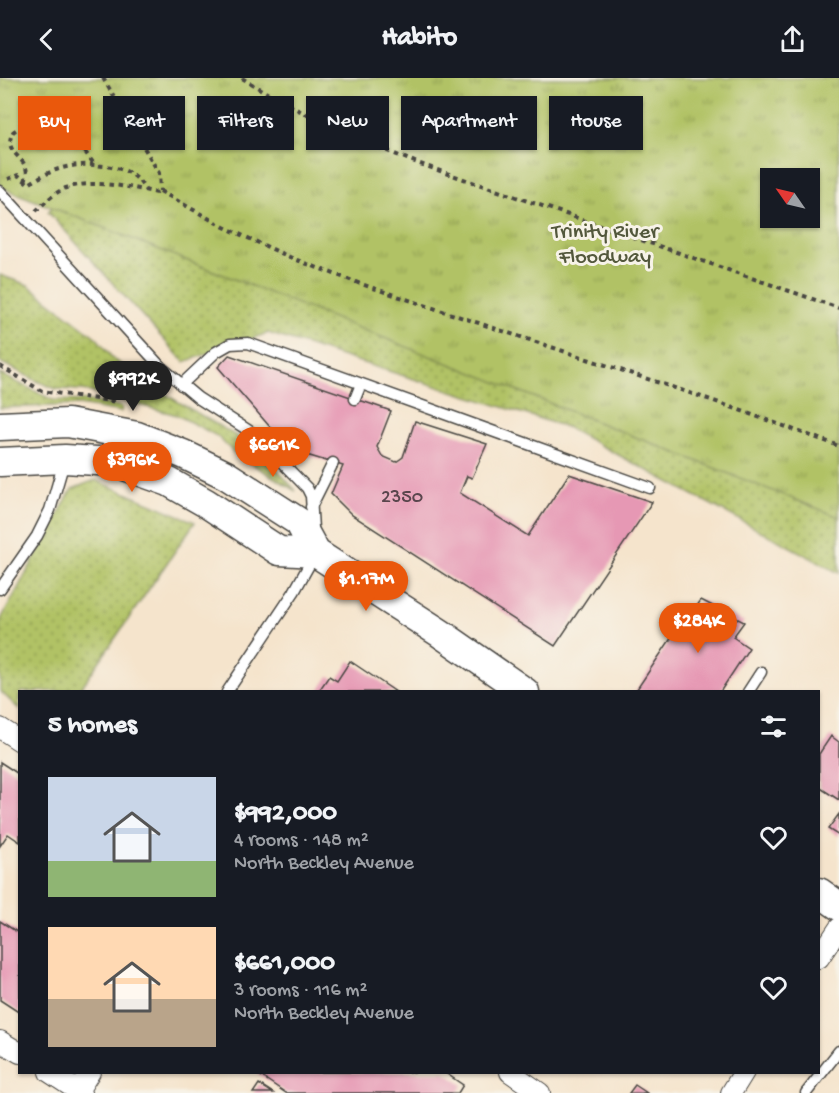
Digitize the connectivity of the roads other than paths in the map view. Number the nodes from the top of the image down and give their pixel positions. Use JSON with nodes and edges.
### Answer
{"nodes":[{"id":1,"x":0,"y":191,"type":"edge"},
{"id":2,"x":361,"y":384,"type":"junction"},
{"id":3,"x":181,"y":385,"type":"junction"},
{"id":4,"x":356,"y":399,"type":"dead end"},
{"id":5,"x":68,"y":423,"type":"junction"},
{"id":6,"x":0,"y":426,"type":"edge"},
{"id":7,"x":65,"y":459,"type":"junction"},
{"id":8,"x":0,"y":462,"type":"edge"},
{"id":9,"x":333,"y":464,"type":"dead end"},
{"id":10,"x":650,"y":488,"type":"dead end"},
{"id":11,"x":311,"y":507,"type":"junction"},
{"id":12,"x":316,"y":553,"type":"junction"},
{"id":13,"x":0,"y":589,"type":"edge"},
{"id":14,"x":761,"y":672,"type":"dead end"},
{"id":15,"x":228,"y":690,"type":"edge"},
{"id":16,"x":522,"y":690,"type":"edge"},
{"id":17,"x":749,"y":690,"type":"edge"},
{"id":18,"x":0,"y":728,"type":"edge"},
{"id":19,"x":18,"y":740,"type":"edge"},
{"id":20,"x":820,"y":893,"type":"edge"},
{"id":21,"x":839,"y":906,"type":"edge"},
{"id":22,"x":839,"y":928,"type":"edge"},
{"id":23,"x":820,"y":956,"type":"edge"},
{"id":24,"x":0,"y":1041,"type":"edge"},
{"id":25,"x":839,"y":1051,"type":"edge"},
{"id":26,"x":18,"y":1052,"type":"edge"},
{"id":27,"x":52,"y":1074,"type":"edge"},
{"id":28,"x":89,"y":1074,"type":"edge"},
{"id":29,"x":513,"y":1074,"type":"edge"},
{"id":30,"x":743,"y":1074,"type":"edge"},
{"id":31,"x":79,"y":1092,"type":"edge"},
{"id":32,"x":540,"y":1093,"type":"edge"},
{"id":33,"x":731,"y":1093,"type":"edge"},
{"id":34,"x":806,"y":1093,"type":"edge"}],
"edges":[{"from":1,"to":3,"type":"lane"},
{"from":2,"to":3,"type":"lane"},
{"from":2,"to":4,"type":"lane"},
{"from":2,"to":10,"type":"lane"},
{"from":3,"to":11,"type":"lane"},
{"from":5,"to":6,"type":"main road"},
{"from":5,"to":7,"type":"main road"},
{"from":5,"to":12,"type":"main road"},
{"from":7,"to":8,"type":"main road"},
{"from":7,"to":12,"type":"main road"},
{"from":7,"to":13,"type":"lane"},
{"from":9,"to":11,"type":"lane"},
{"from":11,"to":12,"type":"lane"},
{"from":12,"to":15,"type":"lane"},
{"from":12,"to":16,"type":"main road"},
{"from":14,"to":17,"type":"lane"},
{"from":18,"to":19,"type":"street"},
{"from":20,"to":21,"type":"main road"},
{"from":22,"to":23,"type":"street"},
{"from":24,"to":26,"type":"street"},
{"from":25,"to":34,"type":"lane"},
{"from":27,"to":31,"type":"street"},
{"from":28,"to":31,"type":"street"},
{"from":29,"to":32,"type":"street"},
{"from":30,"to":33,"type":"street"}]}
